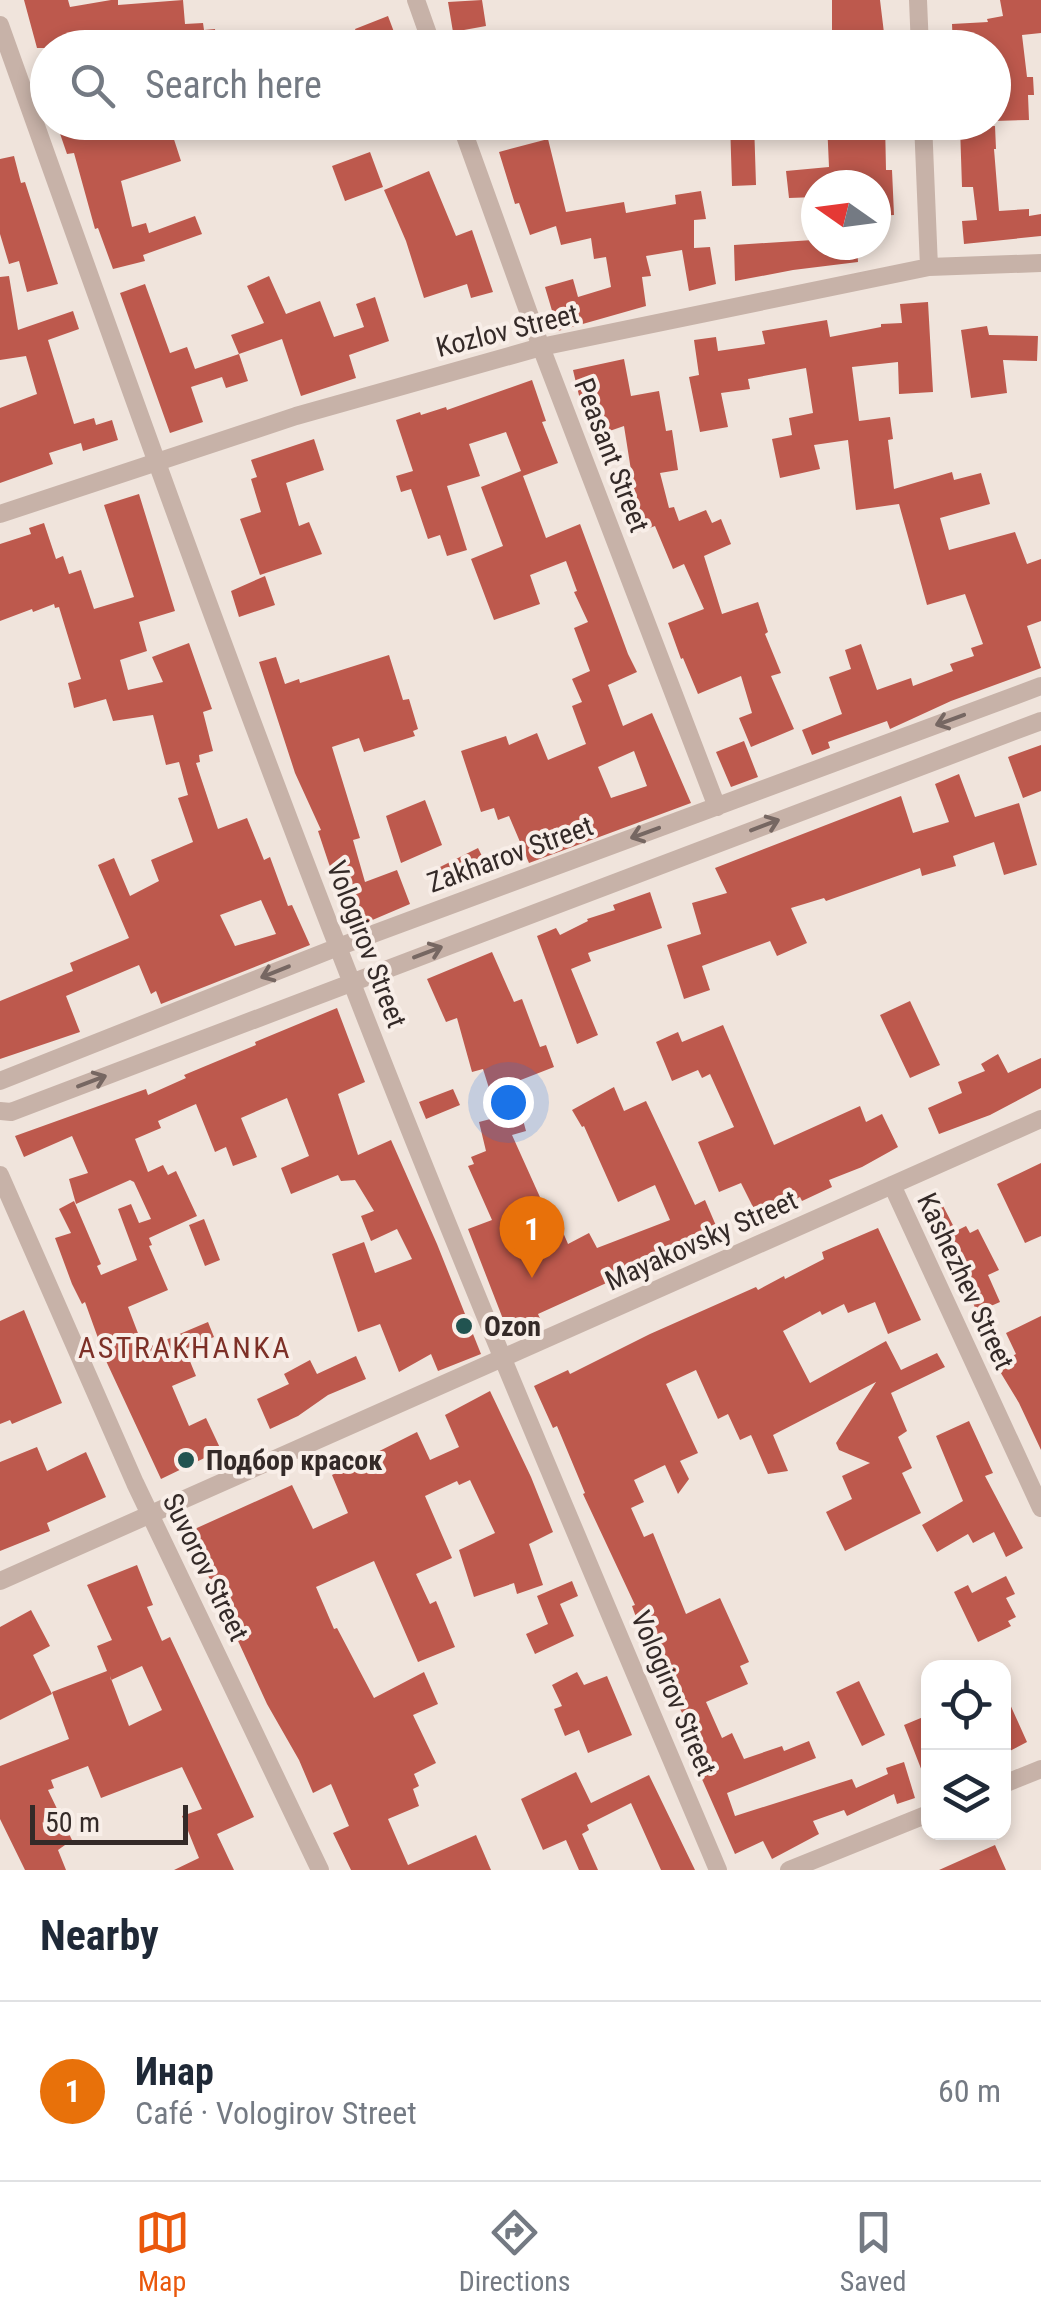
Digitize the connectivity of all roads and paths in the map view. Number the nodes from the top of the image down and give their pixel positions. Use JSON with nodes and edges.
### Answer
{"nodes":[{"id":1,"x":416,"y":0,"type":"edge"},
{"id":2,"x":918,"y":0,"type":"edge"},
{"id":3,"x":0,"y":25,"type":"edge"},
{"id":4,"x":427,"y":30,"type":"edge"},
{"id":5,"x":919,"y":30,"type":"edge"},
{"id":6,"x":30,"y":109,"type":"edge"},
{"id":7,"x":41,"y":140,"type":"edge"},
{"id":8,"x":467,"y":140,"type":"edge"},
{"id":9,"x":924,"y":140,"type":"edge"},
{"id":10,"x":1041,"y":263,"type":"edge"},
{"id":11,"x":929,"y":267,"type":"junction"},
{"id":12,"x":541,"y":346,"type":"junction"},
{"id":13,"x":157,"y":464,"type":"junction"},
{"id":14,"x":0,"y":514,"type":"edge"},
{"id":15,"x":1041,"y":686,"type":"edge"},
{"id":16,"x":1041,"y":721,"type":"edge"},
{"id":17,"x":718,"y":806,"type":"junction"},
{"id":18,"x":338,"y":947,"type":"junction"},
{"id":19,"x":351,"y":981,"type":"junction"},
{"id":20,"x":0,"y":1080,"type":"edge"},
{"id":21,"x":0,"y":1111,"type":"edge"},
{"id":22,"x":1041,"y":1119,"type":"edge"},
{"id":23,"x":0,"y":1175,"type":"edge"},
{"id":24,"x":892,"y":1185,"type":"junction"},
{"id":25,"x":502,"y":1359,"type":"junction"},
{"id":26,"x":1033,"y":1471,"type":"edge"},
{"id":27,"x":1041,"y":1508,"type":"edge"},
{"id":28,"x":150,"y":1513,"type":"junction"},
{"id":29,"x":0,"y":1581,"type":"edge"},
{"id":30,"x":1041,"y":1769,"type":"edge"},
{"id":31,"x":1011,"y":1781,"type":"edge"},
{"id":32,"x":921,"y":1817,"type":"edge"},
{"id":33,"x":320,"y":1870,"type":"edge"},
{"id":34,"x":718,"y":1870,"type":"edge"},
{"id":35,"x":790,"y":1870,"type":"edge"}],
"edges":[{"from":1,"to":4,"type":"street"},
{"from":2,"to":5,"type":"street"},
{"from":3,"to":6,"type":"street","name":"Vologirov Street"},
{"from":7,"to":13,"type":"street","name":"Vologirov Street"},
{"from":8,"to":12,"type":"street","name":"Peasant Street"},
{"from":9,"to":11,"type":"street"},
{"from":10,"to":11,"type":"street","name":"Kozlov Street"},
{"from":11,"to":12,"type":"street","name":"Kozlov Street"},
{"from":12,"to":13,"type":"street","name":"Kozlov Street"},
{"from":12,"to":17,"type":"street","name":"Peasant Street"},
{"from":13,"to":14,"type":"street","name":"Kozlov Street"},
{"from":13,"to":18,"type":"street","name":"Vologirov Street"},
{"from":15,"to":17,"type":"street","name":"Zakharov Street","one_way":true},
{"from":19,"to":16,"type":"street","one_way":true},
{"from":17,"to":18,"type":"street","name":"Zakharov Street","one_way":true},
{"from":18,"to":19,"type":"street","name":"Vologirov Street"},
{"from":18,"to":20,"type":"street","name":"Zakharov Street","one_way":true},
{"from":21,"to":19,"type":"street","one_way":true},
{"from":19,"to":25,"type":"street","name":"Vologirov Street"},
{"from":22,"to":24,"type":"street","name":"Mayakovsky Street"},
{"from":23,"to":28,"type":"street","name":"Suvorov Street"},
{"from":24,"to":25,"type":"street","name":"Mayakovsky Street"},
{"from":24,"to":26,"type":"street","name":"Kashezhev Street"},
{"from":25,"to":28,"type":"street","name":"Mayakovsky Street"},
{"from":25,"to":34,"type":"street","name":"Vologirov Street"},
{"from":26,"to":27,"type":"street","name":"Kashezhev Street"},
{"from":28,"to":29,"type":"street","name":"Mayakovsky Street"},
{"from":28,"to":33,"type":"street","name":"Suvorov Street"},
{"from":30,"to":31,"type":"street"},
{"from":32,"to":35,"type":"street"}]}
